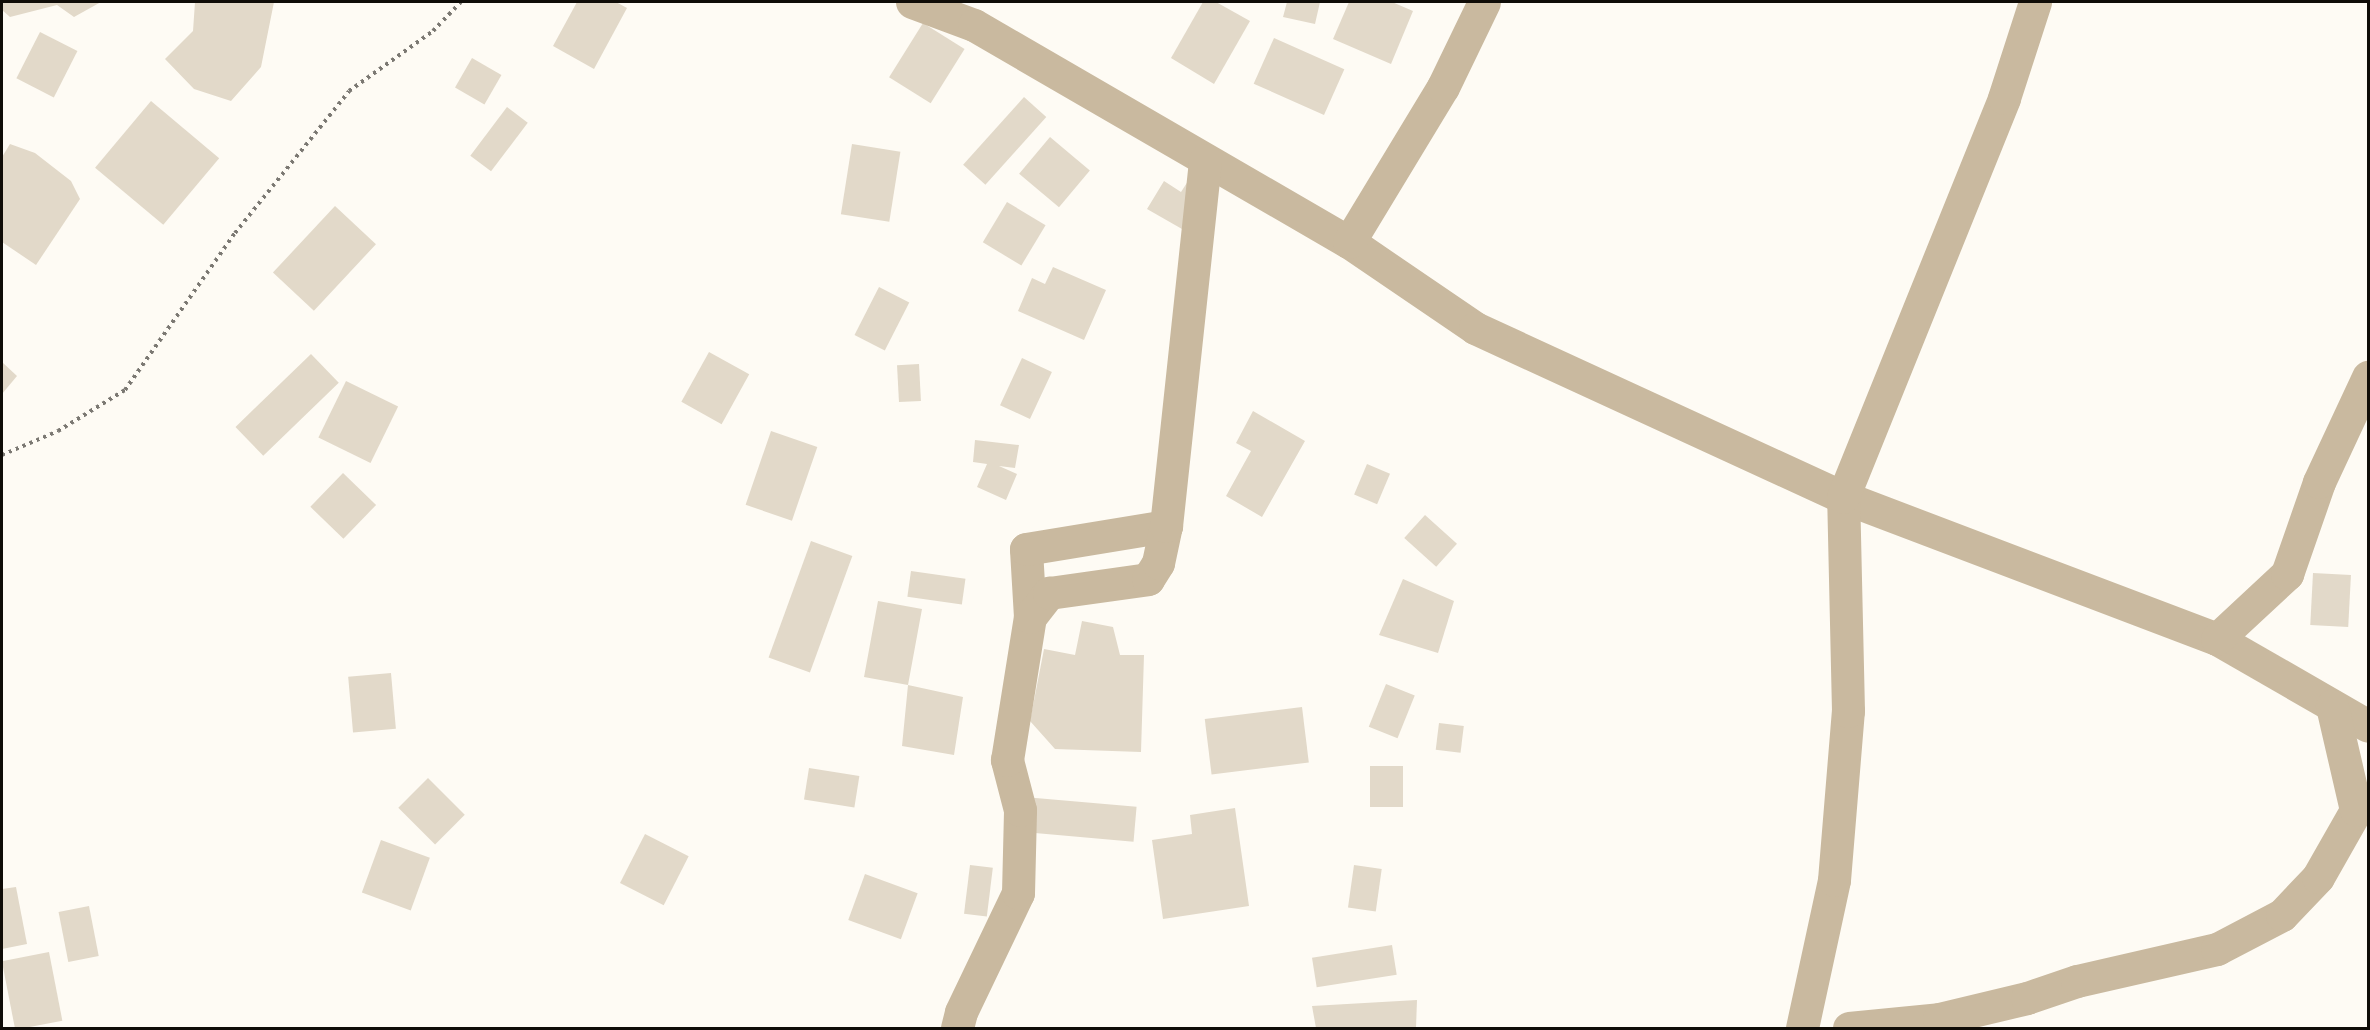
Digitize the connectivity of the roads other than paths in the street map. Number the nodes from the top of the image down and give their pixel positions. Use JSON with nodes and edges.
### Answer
{"nodes":[{"id":1,"x":912,"y":2,"type":"edge"},
{"id":2,"x":1484,"y":2,"type":"edge"},
{"id":3,"x":2035,"y":2,"type":"edge"},
{"id":4,"x":974,"y":12,"type":"edge"},
{"id":5,"x":1205,"y":159,"type":"junction"},
{"id":6,"x":1349,"y":242,"type":"junction"},
{"id":7,"x":2368,"y":377,"type":"edge"},
{"id":8,"x":1843,"y":497,"type":"junction"},
{"id":9,"x":1166,"y":526,"type":"junction"},
{"id":10,"x":1030,"y":617,"type":"junction"},
{"id":11,"x":2217,"y":639,"type":"junction"},
{"id":12,"x":2332,"y":706,"type":"junction"},
{"id":13,"x":2368,"y":726,"type":"edge"},
{"id":14,"x":957,"y":1029,"type":"edge"},
{"id":15,"x":1802,"y":1029,"type":"edge"},
{"id":16,"x":1849,"y":1029,"type":"edge"}],
"edges":[{"from":1,"to":4,"type":"street"},
{"from":2,"to":6,"type":"street"},
{"from":3,"to":8,"type":"street"},
{"from":4,"to":5,"type":"street"},
{"from":5,"to":6,"type":"street"},
{"from":5,"to":9,"type":"street"},
{"from":6,"to":8,"type":"street"},
{"from":7,"to":11,"type":"street"},
{"from":8,"to":11,"type":"street"},
{"from":8,"to":15,"type":"street"},
{"from":9,"to":10,"type":"street"},
{"from":9,"to":10,"type":"street"},
{"from":10,"to":14,"type":"street"},
{"from":11,"to":12,"type":"street"},
{"from":12,"to":13,"type":"street"},
{"from":12,"to":16,"type":"street"}]}
